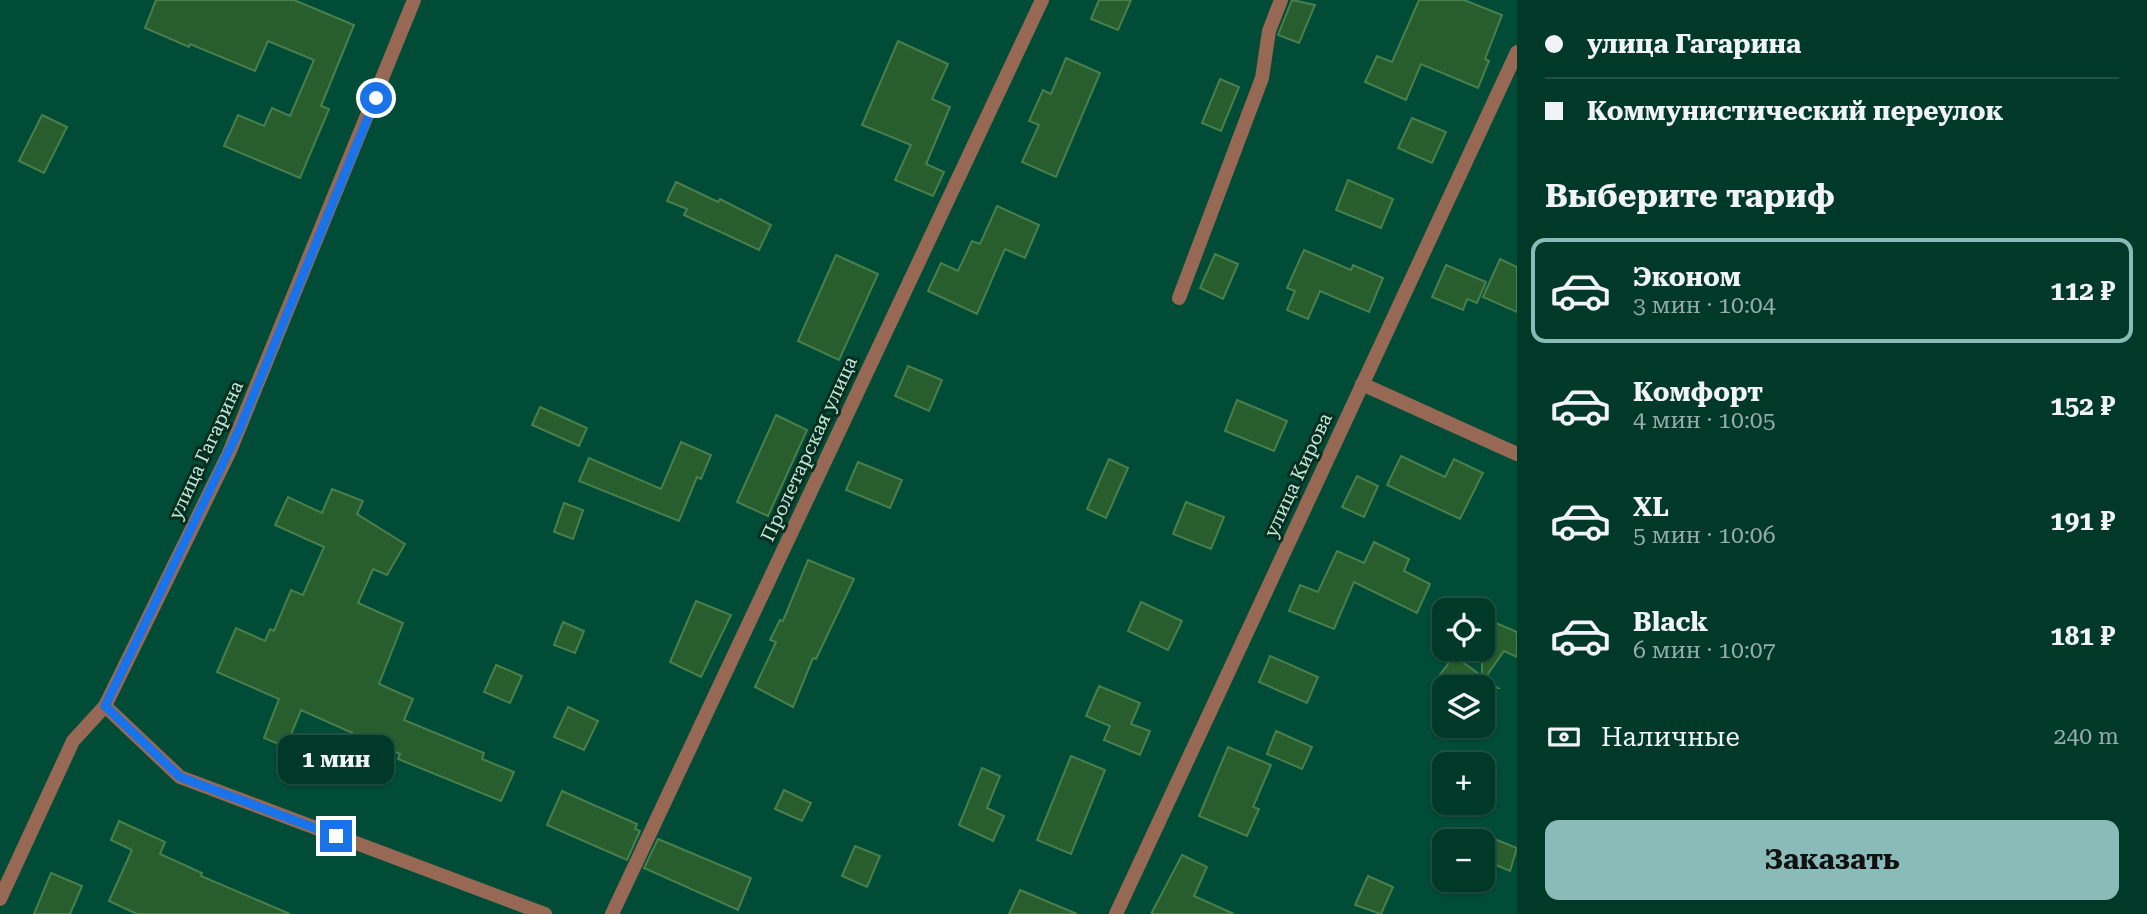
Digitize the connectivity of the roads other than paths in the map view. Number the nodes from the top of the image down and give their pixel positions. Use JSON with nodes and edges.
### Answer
{"nodes":[{"id":1,"x":414,"y":0,"type":"edge"},
{"id":2,"x":1042,"y":0,"type":"edge"},
{"id":3,"x":1281,"y":0,"type":"edge"},
{"id":4,"x":1517,"y":52,"type":"edge"},
{"id":5,"x":1179,"y":298,"type":"dead end"},
{"id":6,"x":1362,"y":384,"type":"junction"},
{"id":7,"x":1517,"y":454,"type":"edge"},
{"id":8,"x":105,"y":706,"type":"junction"},
{"id":9,"x":0,"y":899,"type":"edge"},
{"id":10,"x":545,"y":914,"type":"edge"},
{"id":11,"x":612,"y":914,"type":"edge"},
{"id":12,"x":1116,"y":914,"type":"edge"}],
"edges":[{"from":1,"to":8,"type":"street","name":"улица Гагарина"},
{"from":2,"to":11,"type":"street","name":"Пролетарская улица"},
{"from":3,"to":5,"type":"street"},
{"from":4,"to":6,"type":"street","name":"улица Кирова"},
{"from":6,"to":7,"type":"street"},
{"from":6,"to":12,"type":"street","name":"улица Кирова"},
{"from":8,"to":9,"type":"street","name":"улица Гагарина"},
{"from":8,"to":10,"type":"street"}]}
